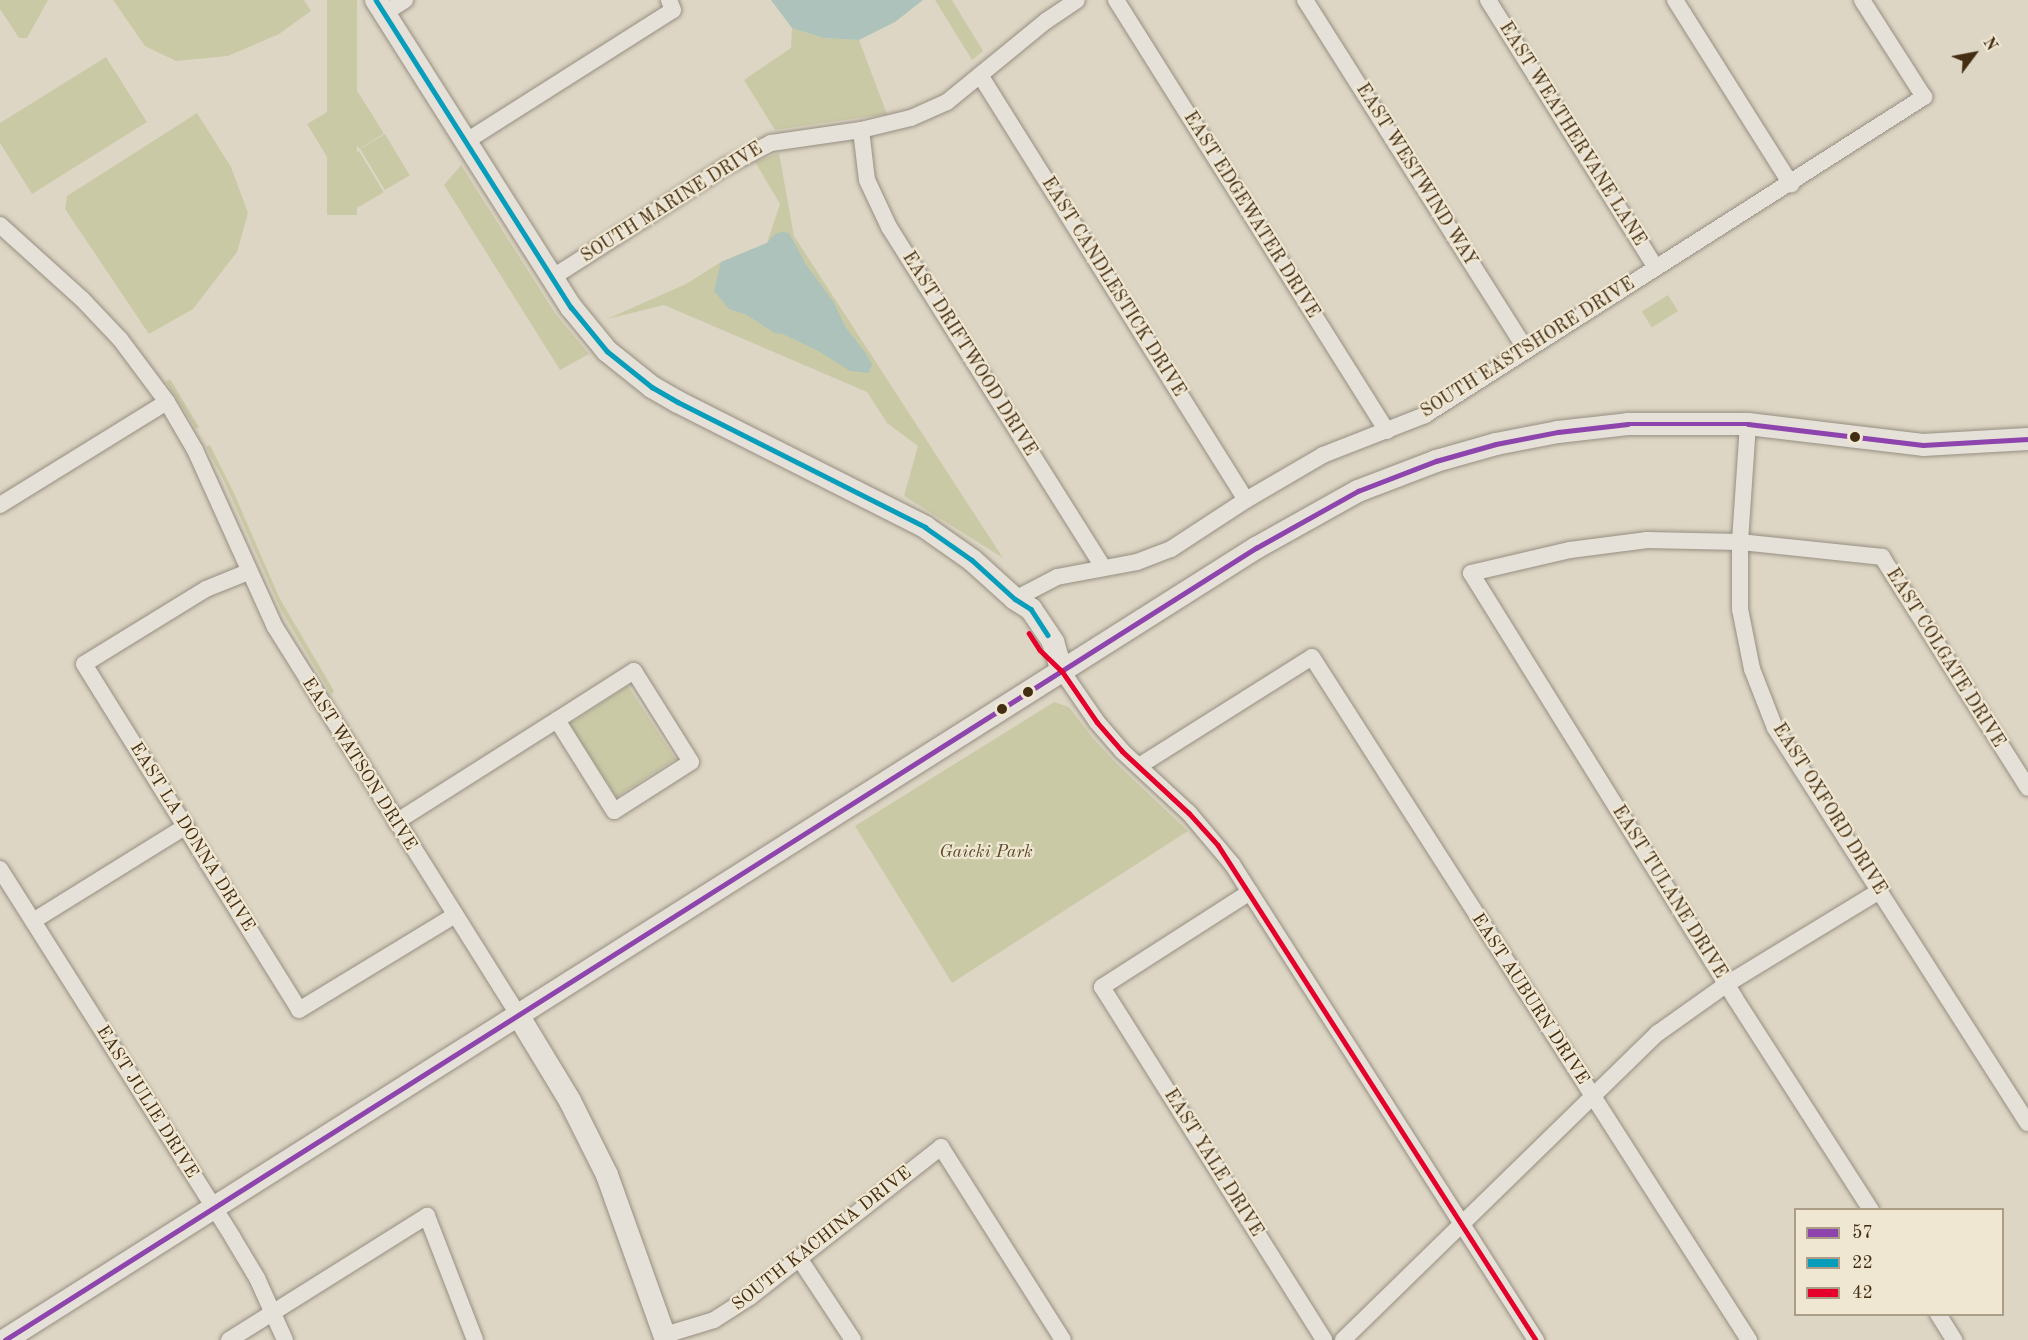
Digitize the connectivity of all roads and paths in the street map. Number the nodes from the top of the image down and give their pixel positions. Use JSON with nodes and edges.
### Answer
{"nodes":[{"id":1,"x":405,"y":0,"type":"edge"},
{"id":2,"x":1077,"y":0,"type":"edge"},
{"id":3,"x":1116,"y":0,"type":"edge"},
{"id":4,"x":1305,"y":0,"type":"edge"},
{"id":5,"x":1488,"y":0,"type":"edge"},
{"id":6,"x":1675,"y":0,"type":"edge"},
{"id":7,"x":1862,"y":0,"type":"edge"},
{"id":8,"x":671,"y":5,"type":"edge"},
{"id":9,"x":380,"y":7,"type":"edge"},
{"id":10,"x":980,"y":75,"type":"junction"},
{"id":11,"x":861,"y":130,"type":"junction"},
{"id":12,"x":465,"y":142,"type":"junction"},
{"id":13,"x":1791,"y":184,"type":"junction"},
{"id":14,"x":0,"y":226,"type":"edge"},
{"id":15,"x":1656,"y":268,"type":"junction"},
{"id":16,"x":553,"y":278,"type":"junction"},
{"id":17,"x":1526,"y":349,"type":"junction"},
{"id":18,"x":167,"y":402,"type":"junction"},
{"id":19,"x":1748,"y":424,"type":"junction"},
{"id":20,"x":1387,"y":431,"type":"junction"},
{"id":21,"x":2028,"y":439,"type":"edge"},
{"id":22,"x":1246,"y":500,"type":"junction"},
{"id":23,"x":0,"y":505,"type":"edge"},
{"id":24,"x":1740,"y":542,"type":"junction"},
{"id":25,"x":1103,"y":567,"type":"junction"},
{"id":26,"x":248,"y":572,"type":"junction"},
{"id":27,"x":1014,"y":599,"type":"junction"},
{"id":28,"x":1062,"y":671,"type":"junction"},
{"id":29,"x":557,"y":720,"type":"junction"},
{"id":30,"x":1139,"y":766,"type":"junction"},
{"id":31,"x":2028,"y":788,"type":"edge"},
{"id":32,"x":396,"y":822,"type":"junction"},
{"id":33,"x":186,"y":826,"type":"junction"},
{"id":34,"x":0,"y":869,"type":"edge"},
{"id":35,"x":1881,"y":890,"type":"junction"},
{"id":36,"x":1250,"y":892,"type":"junction"},
{"id":37,"x":455,"y":915,"type":"junction"},
{"id":38,"x":33,"y":921,"type":"junction"},
{"id":39,"x":1727,"y":984,"type":"junction"},
{"id":40,"x":518,"y":1015,"type":"junction"},
{"id":41,"x":1592,"y":1096,"type":"junction"},
{"id":42,"x":2028,"y":1123,"type":"edge"},
{"id":43,"x":214,"y":1208,"type":"junction"},
{"id":44,"x":1870,"y":1208,"type":"edge"},
{"id":45,"x":1463,"y":1224,"type":"junction"},
{"id":46,"x":799,"y":1258,"type":"junction"},
{"id":47,"x":273,"y":1312,"type":"junction"},
{"id":48,"x":1939,"y":1316,"type":"edge"},
{"id":49,"x":665,"y":1338,"type":"edge"},
{"id":50,"x":5,"y":1340,"type":"edge"},
{"id":51,"x":229,"y":1340,"type":"edge"},
{"id":52,"x":285,"y":1340,"type":"edge"},
{"id":53,"x":475,"y":1340,"type":"edge"},
{"id":54,"x":853,"y":1340,"type":"edge"},
{"id":55,"x":1062,"y":1340,"type":"edge"},
{"id":56,"x":1324,"y":1340,"type":"edge"},
{"id":57,"x":1343,"y":1340,"type":"edge"},
{"id":58,"x":1536,"y":1340,"type":"edge"},
{"id":59,"x":1749,"y":1340,"type":"edge"},
{"id":60,"x":1954,"y":1340,"type":"edge"}],
"edges":[{"from":1,"to":9,"type":"street"},
{"from":2,"to":10,"type":"street","name":"SOUTH MARINE DRIVE"},
{"from":3,"to":20,"type":"street","name":"EAST EDGEWATER DRIVE"},
{"from":4,"to":17,"type":"street","name":"EAST WESTWIND WAY"},
{"from":5,"to":15,"type":"street","name":"EAST WEATHERVANE LANE"},
{"from":6,"to":13,"type":"street"},
{"from":7,"to":13,"type":"street","name":"SOUTH EASTSHORE DRIVE"},
{"from":8,"to":12,"type":"street"},
{"from":9,"to":12,"type":"main road"},
{"from":10,"to":11,"type":"street","name":"SOUTH MARINE DRIVE"},
{"from":10,"to":22,"type":"street","name":"EAST CANDLESTICK DRIVE"},
{"from":11,"to":16,"type":"street","name":"SOUTH MARINE DRIVE"},
{"from":11,"to":25,"type":"street","name":"EAST DRIFTWOOD DRIVE"},
{"from":12,"to":16,"type":"main road"},
{"from":13,"to":15,"type":"street","name":"SOUTH EASTSHORE DRIVE"},
{"from":14,"to":18,"type":"street","name":"EAST WATSON DRIVE"},
{"from":15,"to":17,"type":"street","name":"SOUTH EASTSHORE DRIVE"},
{"from":16,"to":27,"type":"main road"},
{"from":17,"to":20,"type":"street","name":"SOUTH EASTSHORE DRIVE"},
{"from":18,"to":23,"type":"street"},
{"from":18,"to":26,"type":"street","name":"EAST WATSON DRIVE"},
{"from":19,"to":21,"type":"main road"},
{"from":19,"to":24,"type":"street","name":"EAST OXFORD DRIVE"},
{"from":19,"to":28,"type":"main road"},
{"from":20,"to":22,"type":"street","name":"SOUTH EASTSHORE DRIVE"},
{"from":22,"to":25,"type":"street","name":"SOUTH EASTSHORE DRIVE"},
{"from":24,"to":31,"type":"street","name":"EAST COLGATE DRIVE"},
{"from":24,"to":35,"type":"street","name":"EAST OXFORD DRIVE"},
{"from":24,"to":39,"type":"street","name":"EAST TULANE DRIVE"},
{"from":25,"to":27,"type":"street","name":"SOUTH EASTSHORE DRIVE"},
{"from":26,"to":32,"type":"street","name":"EAST WATSON DRIVE"},
{"from":26,"to":33,"type":"street","name":"EAST LA DONNA DRIVE"},
{"from":27,"to":28,"type":"main road"},
{"from":28,"to":30,"type":"street"},
{"from":28,"to":40,"type":"main road"},
{"from":29,"to":29,"type":"street"},
{"from":29,"to":32,"type":"street"},
{"from":30,"to":36,"type":"street"},
{"from":30,"to":41,"type":"street","name":"EAST AUBURN DRIVE"},
{"from":32,"to":37,"type":"street","name":"EAST WATSON DRIVE"},
{"from":33,"to":37,"type":"street","name":"EAST LA DONNA DRIVE"},
{"from":33,"to":38,"type":"street"},
{"from":34,"to":38,"type":"street","name":"EAST JULIE DRIVE"},
{"from":35,"to":39,"type":"street"},
{"from":35,"to":42,"type":"street","name":"EAST OXFORD DRIVE"},
{"from":36,"to":45,"type":"street"},
{"from":36,"to":56,"type":"street","name":"EAST YALE DRIVE"},
{"from":37,"to":40,"type":"street","name":"EAST WATSON DRIVE"},
{"from":38,"to":43,"type":"street","name":"EAST JULIE DRIVE"},
{"from":39,"to":41,"type":"street"},
{"from":39,"to":44,"type":"street","name":"EAST TULANE DRIVE"},
{"from":40,"to":43,"type":"main road"},
{"from":40,"to":49,"type":"main road","name":"EAST WATSON DRIVE"},
{"from":41,"to":45,"type":"street"},
{"from":41,"to":59,"type":"street","name":"EAST AUBURN DRIVE"},
{"from":43,"to":47,"type":"street","name":"EAST JULIE DRIVE"},
{"from":43,"to":50,"type":"main road"},
{"from":45,"to":57,"type":"street"},
{"from":45,"to":58,"type":"street"},
{"from":46,"to":49,"type":"street","name":"SOUTH KACHINA DRIVE"},
{"from":46,"to":54,"type":"street"},
{"from":46,"to":55,"type":"street","name":"SOUTH KACHINA DRIVE"},
{"from":47,"to":51,"type":"street"},
{"from":47,"to":52,"type":"street","name":"EAST JULIE DRIVE"},
{"from":47,"to":53,"type":"street"},
{"from":48,"to":60,"type":"street"}]}
